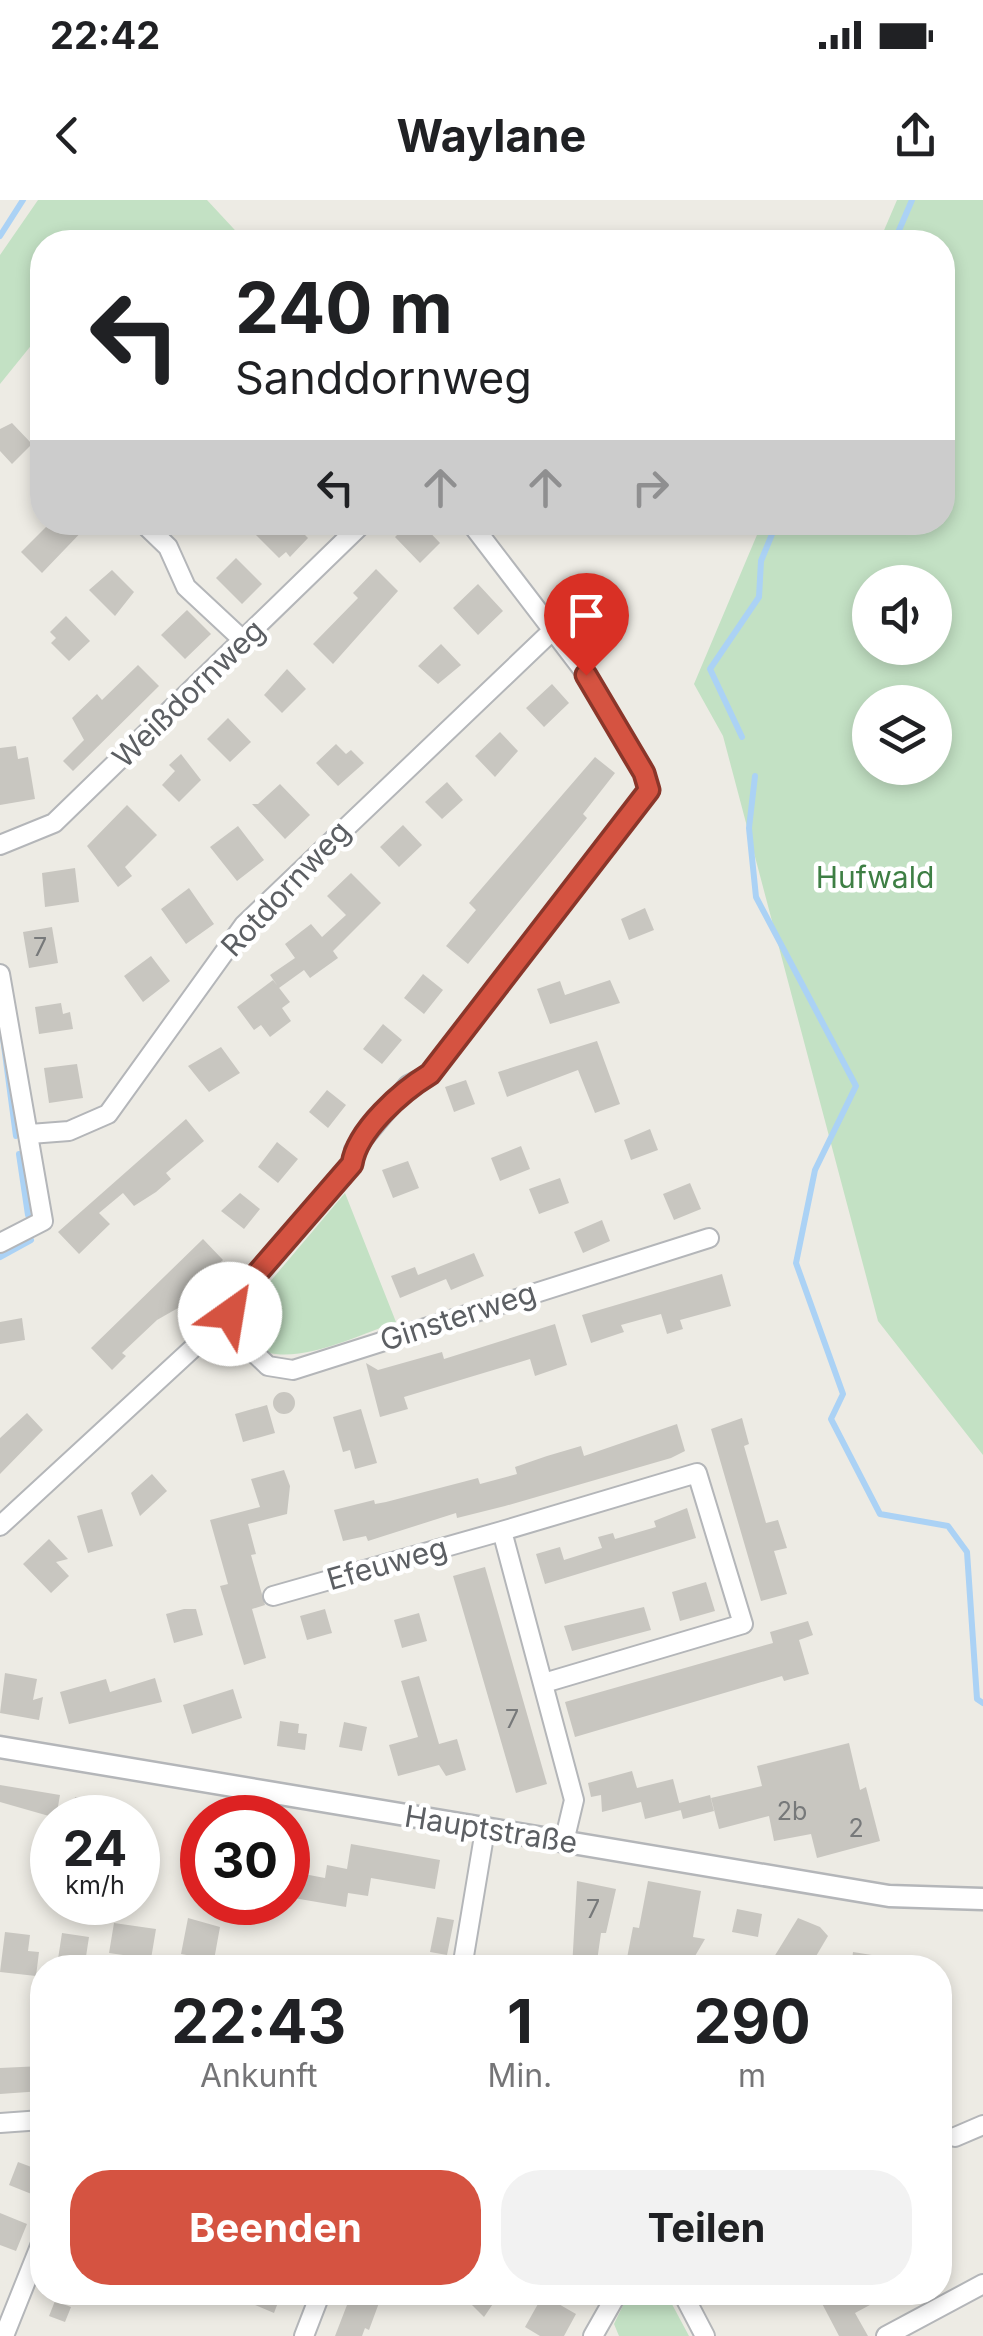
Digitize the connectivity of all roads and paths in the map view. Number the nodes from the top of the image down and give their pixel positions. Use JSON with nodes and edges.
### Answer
{"nodes":[{"id":1,"x":156,"y":535,"type":"edge"},
{"id":2,"x":351,"y":535,"type":"edge"},
{"id":3,"x":480,"y":535,"type":"edge"},
{"id":4,"x":552,"y":631,"type":"junction"},
{"id":5,"x":245,"y":642,"type":"junction"},
{"id":6,"x":0,"y":845,"type":"edge"},
{"id":7,"x":0,"y":974,"type":"edge"},
{"id":8,"x":30,"y":1134,"type":"junction"},
{"id":9,"x":709,"y":1238,"type":"dead end"},
{"id":10,"x":0,"y":1243,"type":"edge"},
{"id":11,"x":222,"y":1322,"type":"junction"},
{"id":12,"x":0,"y":1526,"type":"edge"},
{"id":13,"x":502,"y":1531,"type":"junction"},
{"id":14,"x":273,"y":1596,"type":"dead end"},
{"id":15,"x":544,"y":1684,"type":"junction"},
{"id":16,"x":0,"y":1746,"type":"edge"},
{"id":17,"x":485,"y":1830,"type":"junction"},
{"id":18,"x":564,"y":1842,"type":"junction"},
{"id":19,"x":983,"y":1899,"type":"edge"},
{"id":20,"x":464,"y":1955,"type":"edge"},
{"id":21,"x":30,"y":2121,"type":"edge"},
{"id":22,"x":0,"y":2123,"type":"edge"},
{"id":23,"x":983,"y":2125,"type":"edge"},
{"id":24,"x":956,"y":2137,"type":"dead end"},
{"id":25,"x":30,"y":2271,"type":"edge"},
{"id":26,"x":983,"y":2284,"type":"edge"},
{"id":27,"x":952,"y":2301,"type":"edge"},
{"id":28,"x":315,"y":2305,"type":"edge"},
{"id":29,"x":611,"y":2305,"type":"edge"},
{"id":30,"x":689,"y":2305,"type":"edge"},
{"id":31,"x":944,"y":2305,"type":"edge"},
{"id":32,"x":4,"y":2336,"type":"edge"},
{"id":33,"x":304,"y":2336,"type":"edge"},
{"id":34,"x":594,"y":2336,"type":"edge"},
{"id":35,"x":705,"y":2336,"type":"edge"},
{"id":36,"x":886,"y":2336,"type":"edge"}],
"edges":[{"from":1,"to":5,"type":"street"},
{"from":2,"to":5,"type":"street","name":"Weißdornweg"},
{"from":3,"to":4,"type":"street"},
{"from":4,"to":8,"type":"street","name":"Rotdornweg"},
{"from":4,"to":11,"type":"street"},
{"from":5,"to":6,"type":"street","name":"Weißdornweg"},
{"from":7,"to":8,"type":"street"},
{"from":8,"to":10,"type":"street"},
{"from":9,"to":11,"type":"street","name":"Ginsterweg"},
{"from":11,"to":12,"type":"street"},
{"from":13,"to":14,"type":"street","name":"Efeuweg"},
{"from":13,"to":15,"type":"street"},
{"from":13,"to":15,"type":"street","name":"Efeuweg"},
{"from":15,"to":18,"type":"street"},
{"from":16,"to":17,"type":"street","name":"Hauptstraße"},
{"from":17,"to":18,"type":"street","name":"Hauptstraße"},
{"from":17,"to":20,"type":"street"},
{"from":18,"to":19,"type":"street","name":"Hauptstraße"},
{"from":21,"to":22,"type":"street"},
{"from":23,"to":24,"type":"street"},
{"from":25,"to":32,"type":"street"},
{"from":26,"to":27,"type":"street"},
{"from":28,"to":33,"type":"street"},
{"from":29,"to":34,"type":"street"},
{"from":30,"to":35,"type":"street"},
{"from":31,"to":36,"type":"street"}]}
